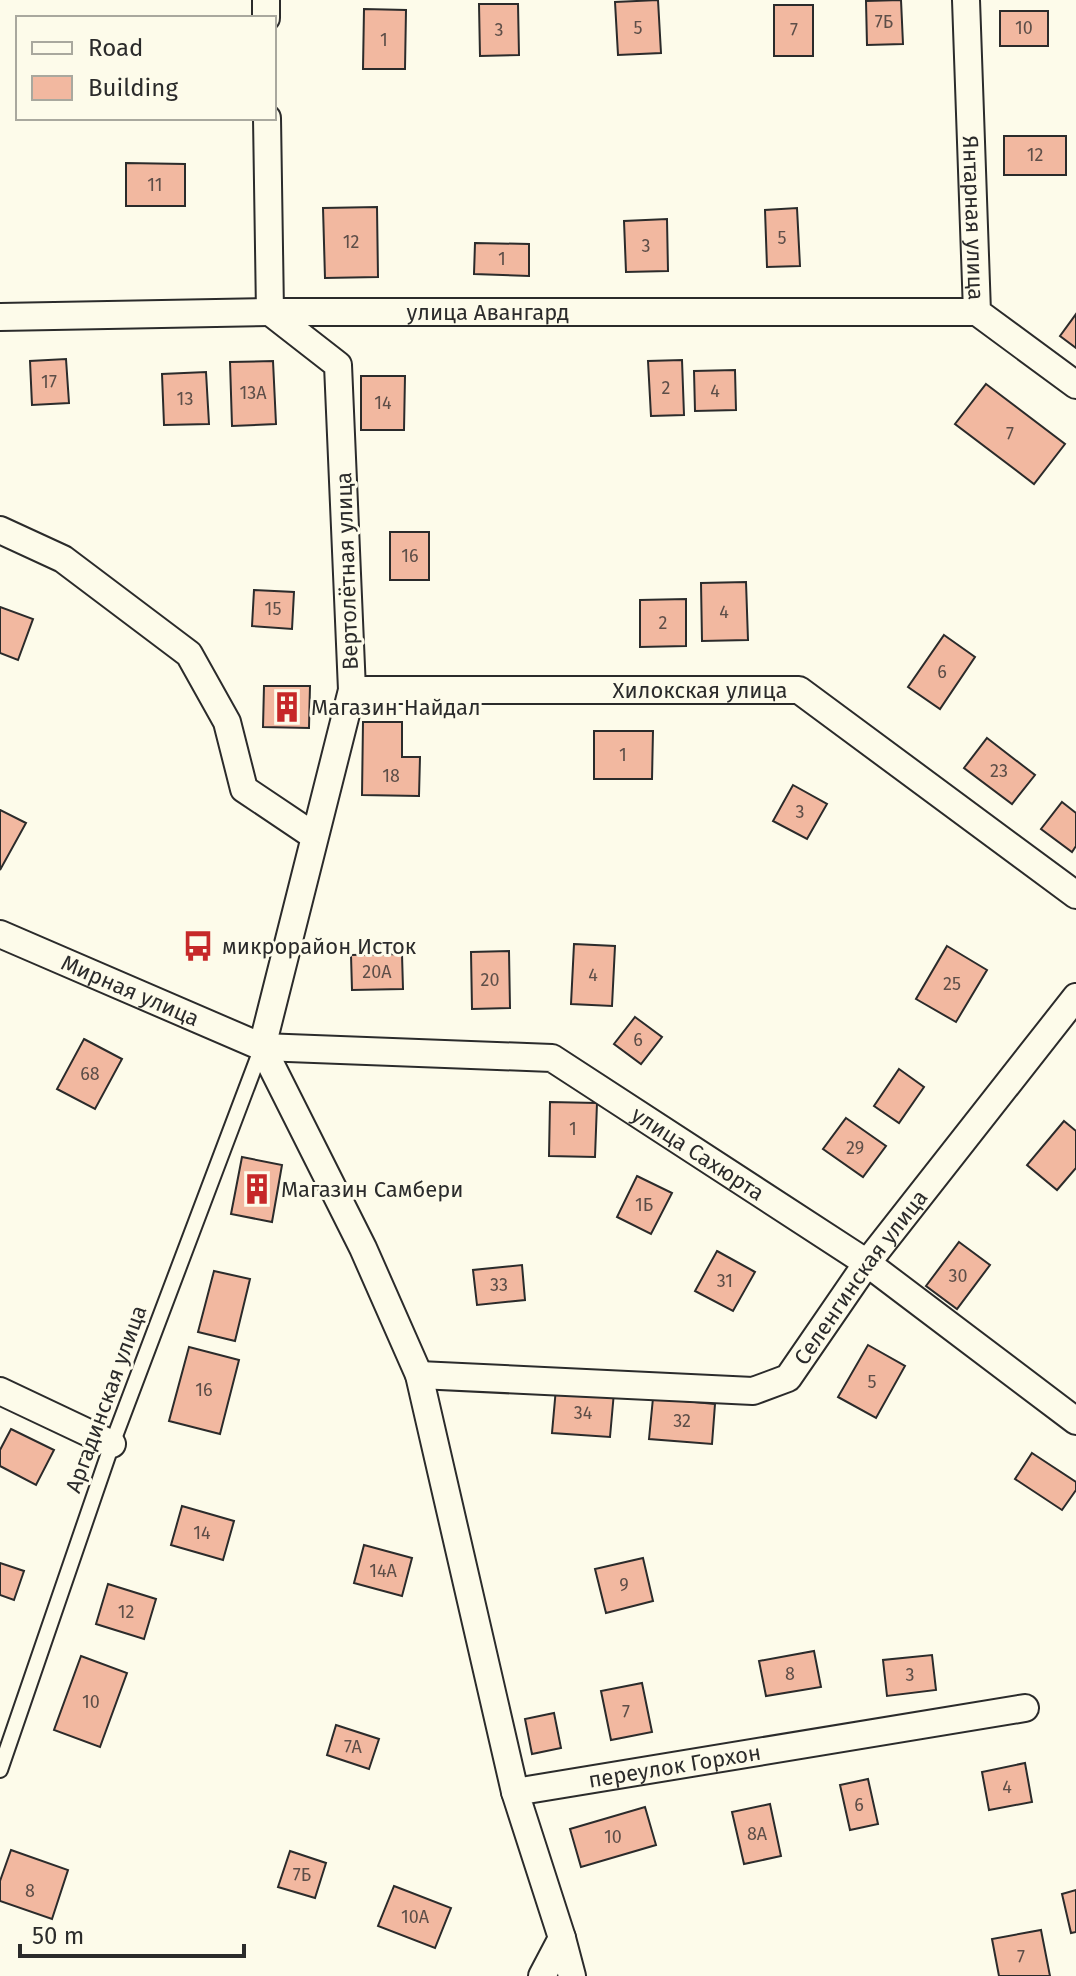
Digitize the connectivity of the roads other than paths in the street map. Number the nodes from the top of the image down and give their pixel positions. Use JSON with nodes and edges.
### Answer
{"nodes":[{"id":1,"x":966,"y":0,"type":"edge"},
{"id":2,"x":267,"y":120,"type":"edge"},
{"id":3,"x":270,"y":312,"type":"junction"},
{"id":4,"x":977,"y":312,"type":"junction"},
{"id":5,"x":0,"y":317,"type":"edge"},
{"id":6,"x":1076,"y":385,"type":"edge"},
{"id":7,"x":0,"y":530,"type":"edge"},
{"id":8,"x":352,"y":690,"type":"junction"},
{"id":9,"x":314,"y":836,"type":"junction"},
{"id":10,"x":1076,"y":895,"type":"edge"},
{"id":11,"x":0,"y":934,"type":"edge"},
{"id":12,"x":1076,"y":997,"type":"edge"},
{"id":13,"x":262,"y":1047,"type":"junction"},
{"id":14,"x":867,"y":1263,"type":"junction"},
{"id":15,"x":419,"y":1375,"type":"junction"},
{"id":16,"x":0,"y":1391,"type":"edge"},
{"id":17,"x":1076,"y":1421,"type":"edge"},
{"id":18,"x":112,"y":1444,"type":"junction"},
{"id":19,"x":1025,"y":1708,"type":"dead end"},
{"id":20,"x":0,"y":1770,"type":"edge"},
{"id":21,"x":515,"y":1792,"type":"junction"},
{"id":22,"x":562,"y":1938,"type":"junction"},
{"id":23,"x":542,"y":1976,"type":"edge"},
{"id":24,"x":572,"y":1976,"type":"edge"}],
"edges":[{"from":1,"to":4,"type":"street","name":"Янтарная улица"},
{"from":2,"to":3,"type":"street"},
{"from":3,"to":4,"type":"street","name":"улица Авангард"},
{"from":3,"to":5,"type":"street","name":"улица Авангард"},
{"from":3,"to":8,"type":"street","name":"Вертолётная улица"},
{"from":4,"to":6,"type":"street","name":"Янтарная улица"},
{"from":7,"to":9,"type":"street"},
{"from":8,"to":9,"type":"street","name":"Вертолётная улица"},
{"from":8,"to":10,"type":"street","name":"Хилокская улица"},
{"from":9,"to":13,"type":"street","name":"Вертолётная улица"},
{"from":11,"to":13,"type":"street","name":"Мирная улица"},
{"from":12,"to":14,"type":"street","name":"Селенгинская улица"},
{"from":13,"to":14,"type":"street","name":"улица Сахюрта"},
{"from":13,"to":15,"type":"street"},
{"from":13,"to":18,"type":"lane","name":"Аргадинская улица"},
{"from":14,"to":15,"type":"street","name":"Селенгинская улица"},
{"from":14,"to":17,"type":"street","name":"улица Сахюрта"},
{"from":15,"to":21,"type":"street"},
{"from":16,"to":18,"type":"street"},
{"from":18,"to":20,"type":"lane","name":"Аргадинская улица"},
{"from":19,"to":21,"type":"street","name":"переулок Горхон"},
{"from":21,"to":22,"type":"street"},
{"from":22,"to":23,"type":"street"},
{"from":22,"to":24,"type":"street"}]}
